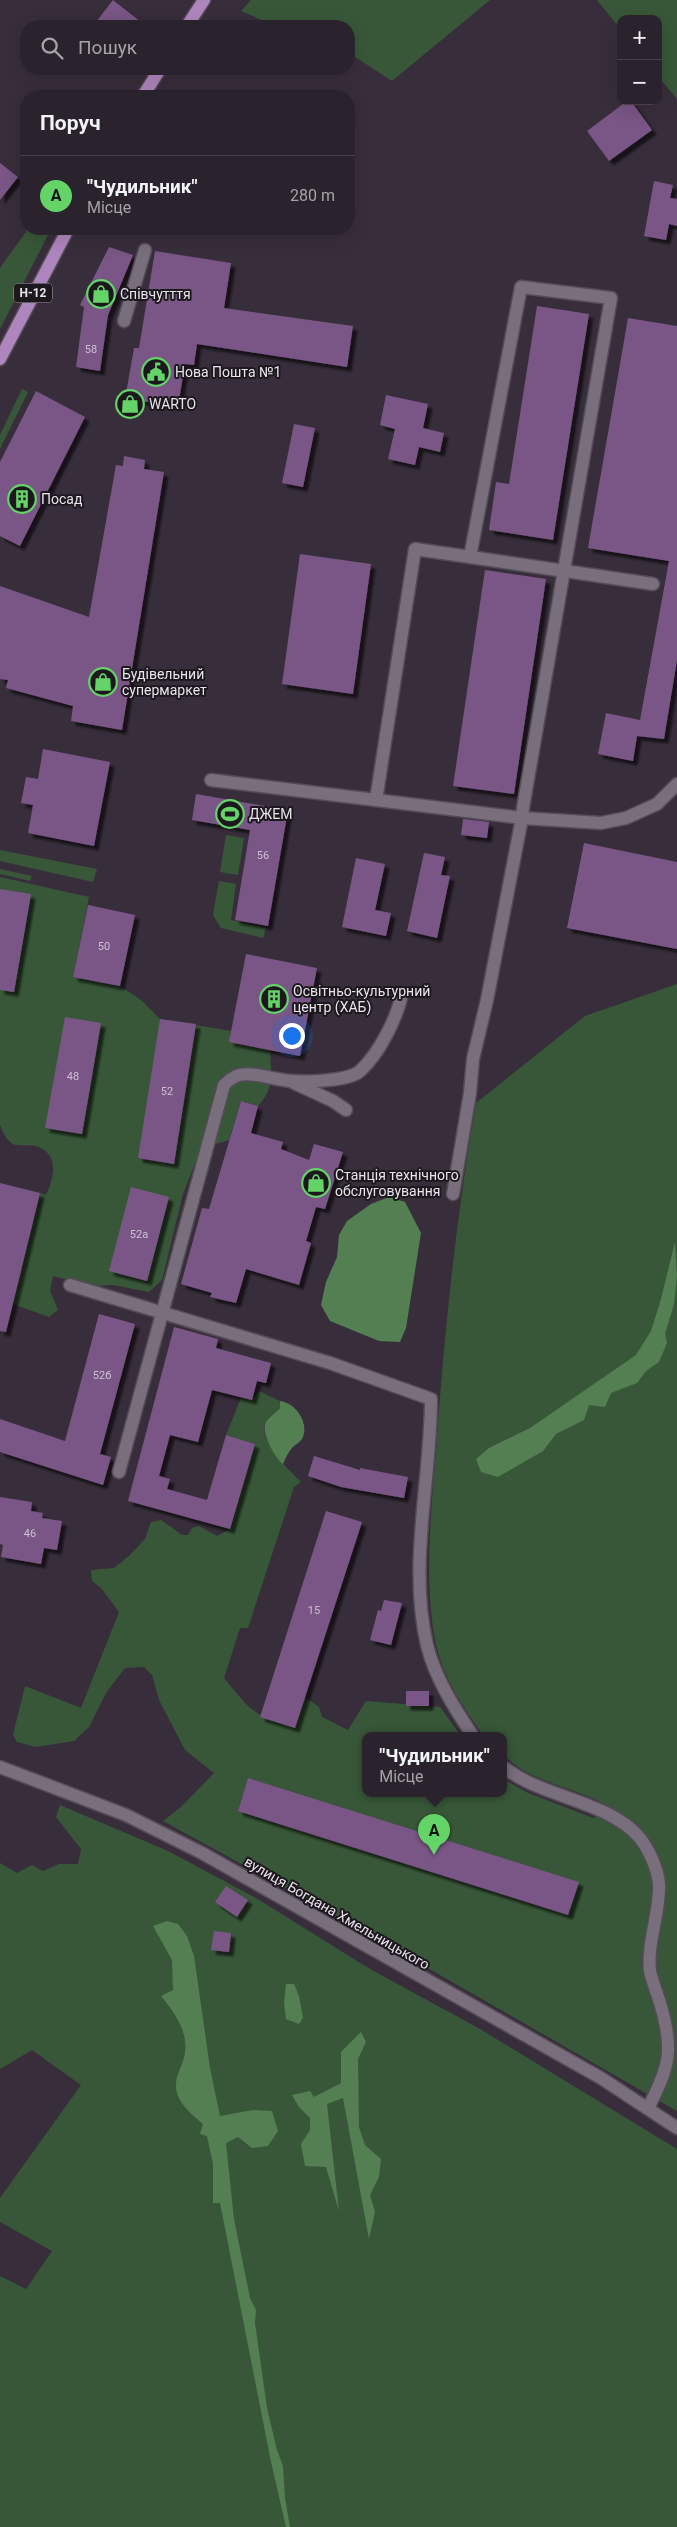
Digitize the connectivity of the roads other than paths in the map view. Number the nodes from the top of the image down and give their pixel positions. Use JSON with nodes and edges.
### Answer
{"nodes":[{"id":1,"x":204,"y":0,"type":"edge"},
{"id":2,"x":191,"y":20,"type":"edge"},
{"id":3,"x":156,"y":75,"type":"edge"},
{"id":4,"x":147,"y":90,"type":"edge"},
{"id":5,"x":65,"y":235,"type":"edge"},
{"id":6,"x":145,"y":250,"type":"dead end"},
{"id":7,"x":124,"y":321,"type":"dead end"},
{"id":8,"x":0,"y":359,"type":"edge"},
{"id":9,"x":470,"y":557,"type":"junction"},
{"id":10,"x":654,"y":584,"type":"dead end"},
{"id":11,"x":211,"y":780,"type":"dead end"},
{"id":12,"x":677,"y":784,"type":"edge"},
{"id":13,"x":376,"y":800,"type":"junction"},
{"id":14,"x":522,"y":818,"type":"junction"},
{"id":15,"x":402,"y":994,"type":"dead end"},
{"id":16,"x":292,"y":1082,"type":"junction"},
{"id":17,"x":346,"y":1110,"type":"dead end"},
{"id":18,"x":453,"y":1194,"type":"dead end"},
{"id":19,"x":70,"y":1285,"type":"dead end"},
{"id":20,"x":161,"y":1313,"type":"junction"},
{"id":21,"x":119,"y":1472,"type":"dead end"},
{"id":22,"x":471,"y":1732,"type":"edge"},
{"id":23,"x":0,"y":1767,"type":"edge"},
{"id":24,"x":507,"y":1769,"type":"edge"},
{"id":25,"x":648,"y":2108,"type":"junction"},
{"id":26,"x":677,"y":2128,"type":"edge"}],
"edges":[{"from":1,"to":2,"type":"main road"},
{"from":3,"to":4,"type":"main road"},
{"from":5,"to":8,"type":"main road","number":"Н-12"},
{"from":6,"to":7,"type":"street"},
{"from":9,"to":10,"type":"street"},
{"from":9,"to":13,"type":"street"},
{"from":9,"to":14,"type":"street"},
{"from":11,"to":13,"type":"street"},
{"from":12,"to":14,"type":"street"},
{"from":13,"to":14,"type":"street"},
{"from":14,"to":18,"type":"street"},
{"from":15,"to":16,"type":"street"},
{"from":16,"to":17,"type":"street"},
{"from":16,"to":20,"type":"street"},
{"from":19,"to":20,"type":"street"},
{"from":20,"to":21,"type":"street"},
{"from":20,"to":22,"type":"street"},
{"from":23,"to":25,"type":"street","name":"вулиця Богдана Хмельницького"},
{"from":24,"to":25,"type":"street"},
{"from":25,"to":26,"type":"street","name":"вулиця Богдана Хмельницького"}]}
